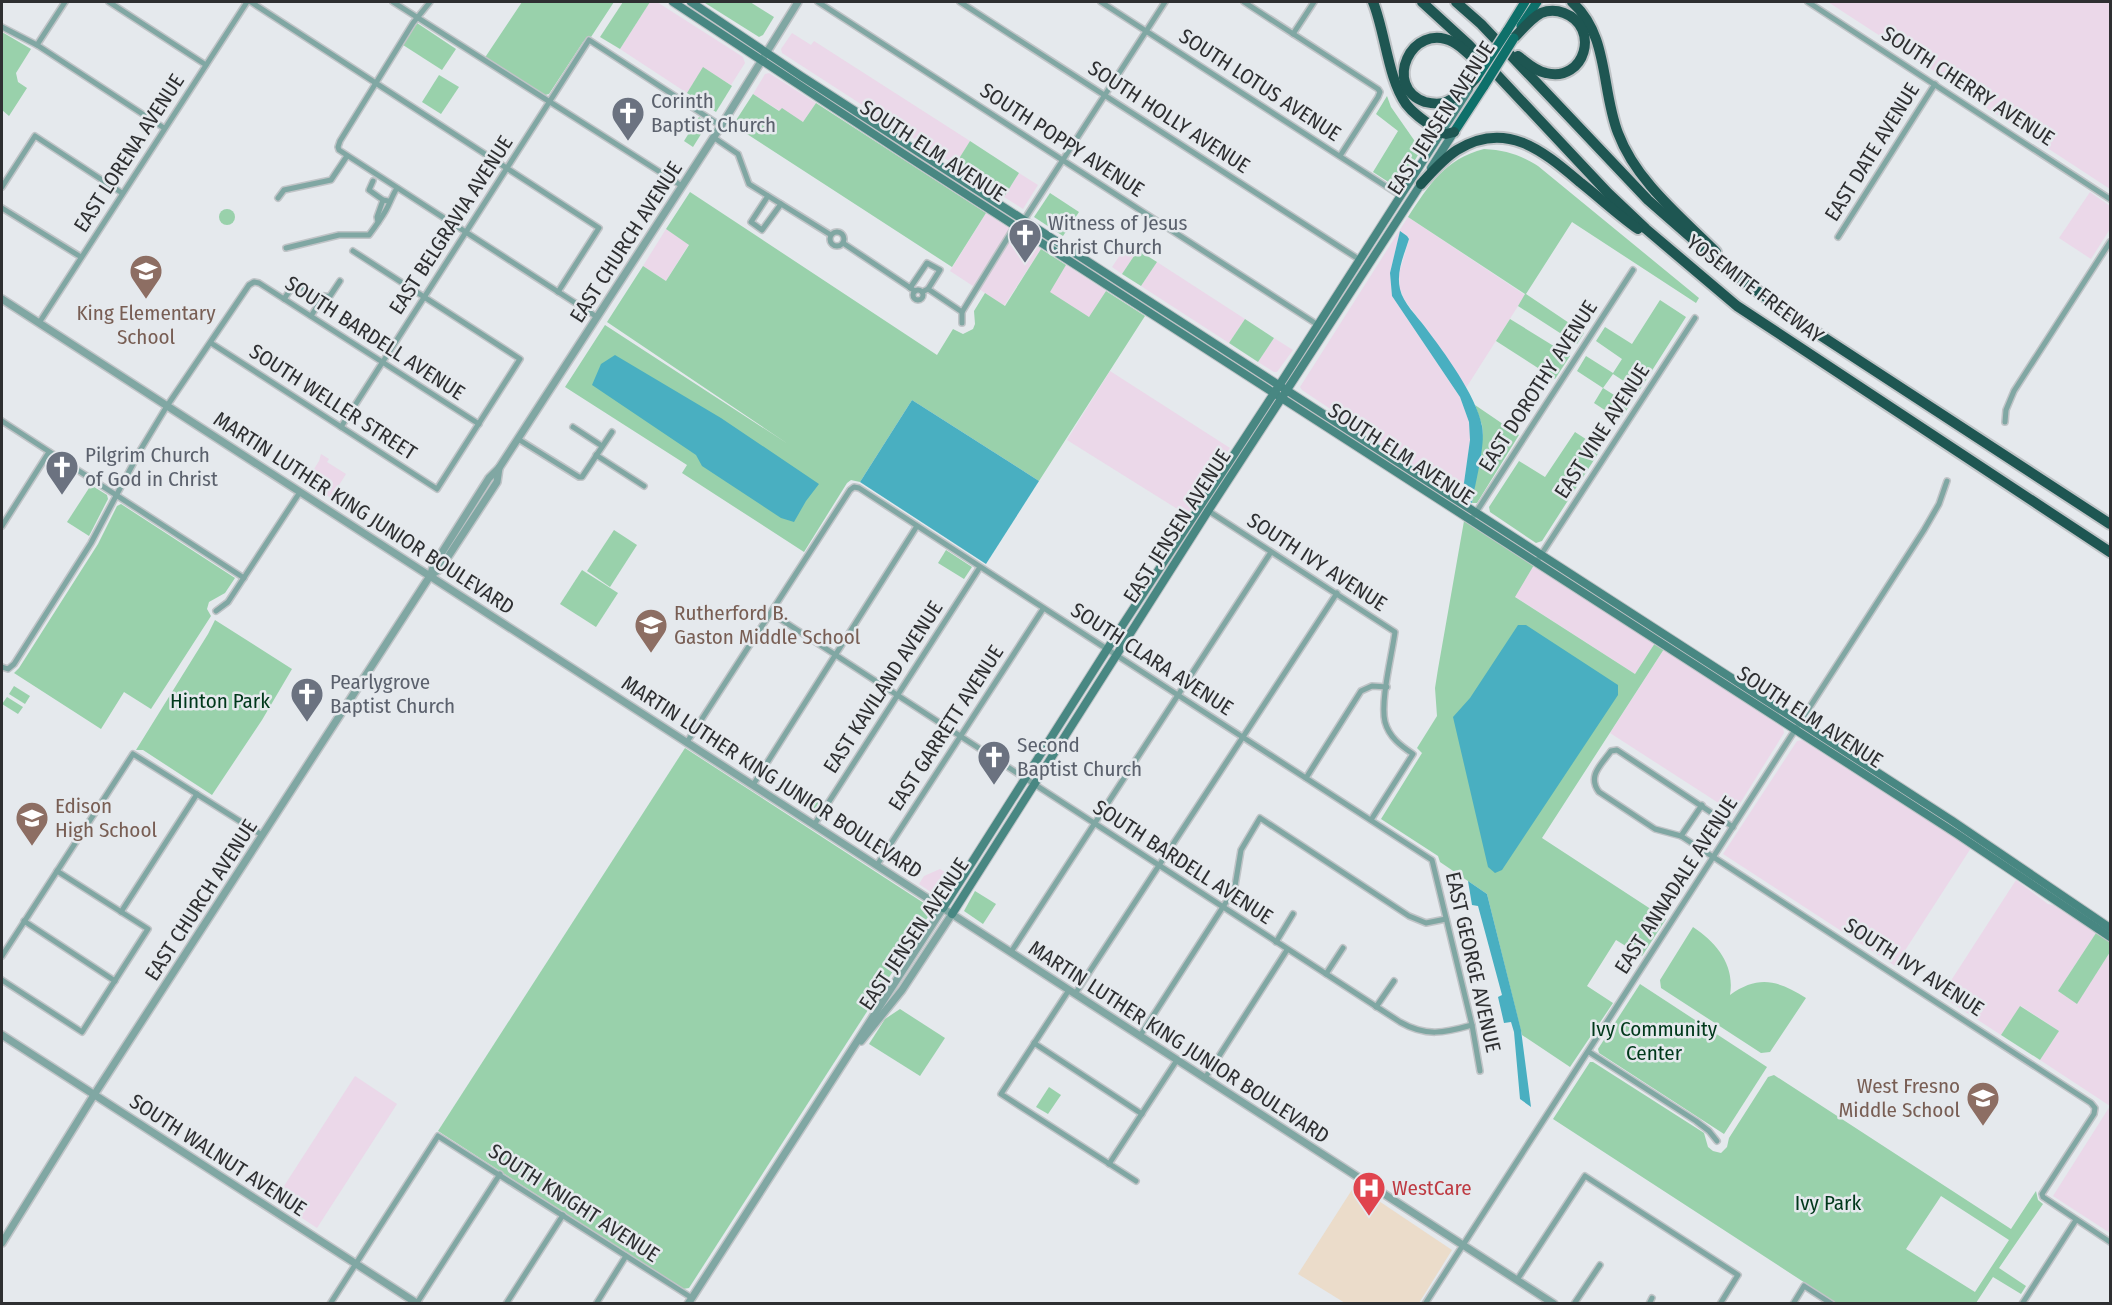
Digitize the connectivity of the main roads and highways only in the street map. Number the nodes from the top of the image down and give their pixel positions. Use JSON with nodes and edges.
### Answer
{"nodes":[{"id":1,"x":673,"y":2,"type":"edge"},
{"id":2,"x":691,"y":2,"type":"edge"},
{"id":3,"x":1373,"y":2,"type":"edge"},
{"id":4,"x":1422,"y":2,"type":"edge"},
{"id":5,"x":1456,"y":2,"type":"edge"},
{"id":6,"x":1525,"y":2,"type":"edge"},
{"id":7,"x":1537,"y":2,"type":"edge"},
{"id":8,"x":1572,"y":2,"type":"edge"},
{"id":9,"x":1492,"y":35,"type":"junction"},
{"id":10,"x":1510,"y":35,"type":"junction"},
{"id":11,"x":1480,"y":82,"type":"junction"},
{"id":12,"x":1519,"y":97,"type":"junction"},
{"id":13,"x":1454,"y":132,"type":"junction"},
{"id":14,"x":1442,"y":133,"type":"junction"},
{"id":15,"x":1420,"y":184,"type":"junction"},
{"id":16,"x":1401,"y":196,"type":"junction"},
{"id":17,"x":1389,"y":233,"type":"junction"},
{"id":18,"x":1678,"y":258,"type":"junction"},
{"id":19,"x":1360,"y":260,"type":"junction"},
{"id":20,"x":1752,"y":288,"type":"junction"},
{"id":21,"x":1348,"y":297,"type":"junction"},
{"id":22,"x":1280,"y":385,"type":"junction"},
{"id":23,"x":1288,"y":390,"type":"junction"},
{"id":24,"x":1274,"y":393,"type":"junction"},
{"id":25,"x":1282,"y":399,"type":"junction"},
{"id":26,"x":1474,"y":517,"type":"junction"},
{"id":27,"x":2110,"y":524,"type":"edge"},
{"id":28,"x":2110,"y":552,"type":"edge"},
{"id":29,"x":2039,"y":885,"type":"junction"},
{"id":30,"x":943,"y":908,"type":"road end"},
{"id":31,"x":951,"y":914,"type":"road end"},
{"id":32,"x":2110,"y":928,"type":"edge"},
{"id":33,"x":2110,"y":937,"type":"edge"}],
"edges":[{"from":1,"to":24,"type":"main road","name":"SOUTH ELM AVENUE"},
{"from":2,"to":22,"type":"main road","name":"SOUTH ELM AVENUE"},
{"from":3,"to":14,"type":"highway"},
{"from":4,"to":12,"type":"highway","name":"YOSEMITE FREEWAY"},
{"from":5,"to":9,"type":"highway","name":"YOSEMITE FREEWAY"},
{"from":6,"to":10,"type":"main road","name":"EAST JENSEN AVENUE"},
{"from":7,"to":10,"type":"main road","name":"EAST JENSEN AVENUE"},
{"from":8,"to":20,"type":"highway"},
{"from":9,"to":10,"type":"highway"},
{"from":9,"to":20,"type":"highway","name":"YOSEMITE FREEWAY"},
{"from":10,"to":11,"type":"main road","name":"EAST JENSEN AVENUE","bridge":true},
{"from":11,"to":12,"type":"highway"},
{"from":11,"to":13,"type":"main road","name":"EAST JENSEN AVENUE"},
{"from":11,"to":14,"type":"main road","name":"EAST JENSEN AVENUE"},
{"from":12,"to":18,"type":"highway","name":"YOSEMITE FREEWAY"},
{"from":13,"to":14,"type":"highway"},
{"from":13,"to":15,"type":"main road","name":"EAST JENSEN AVENUE"},
{"from":14,"to":16,"type":"main road","name":"EAST JENSEN AVENUE"},
{"from":15,"to":17,"type":"main road","name":"EAST JENSEN AVENUE"},
{"from":15,"to":18,"type":"highway"},
{"from":16,"to":17,"type":"main road"},
{"from":16,"to":19,"type":"main road","name":"EAST JENSEN AVENUE"},
{"from":17,"to":21,"type":"main road","name":"EAST JENSEN AVENUE"},
{"from":18,"to":28,"type":"highway","name":"YOSEMITE FREEWAY"},
{"from":19,"to":21,"type":"main road"},
{"from":19,"to":22,"type":"main road","name":"EAST JENSEN AVENUE"},
{"from":20,"to":27,"type":"highway","name":"YOSEMITE FREEWAY"},
{"from":21,"to":23,"type":"main road","name":"EAST JENSEN AVENUE"},
{"from":22,"to":23,"type":"main road","name":"SOUTH ELM AVENUE"},
{"from":22,"to":24,"type":"main road","name":"EAST JENSEN AVENUE"},
{"from":23,"to":25,"type":"main road","name":"EAST JENSEN AVENUE"},
{"from":23,"to":26,"type":"main road","name":"SOUTH ELM AVENUE"},
{"from":24,"to":25,"type":"main road","name":"SOUTH ELM AVENUE"},
{"from":24,"to":30,"type":"main road","name":"EAST JENSEN AVENUE"},
{"from":25,"to":26,"type":"main road","name":"SOUTH ELM AVENUE"},
{"from":25,"to":31,"type":"main road","name":"EAST JENSEN AVENUE"},
{"from":26,"to":29,"type":"main road","name":"SOUTH ELM AVENUE"},
{"from":29,"to":32,"type":"main road","name":"SOUTH ELM AVENUE"},
{"from":29,"to":33,"type":"main road","name":"SOUTH ELM AVENUE"}]}
